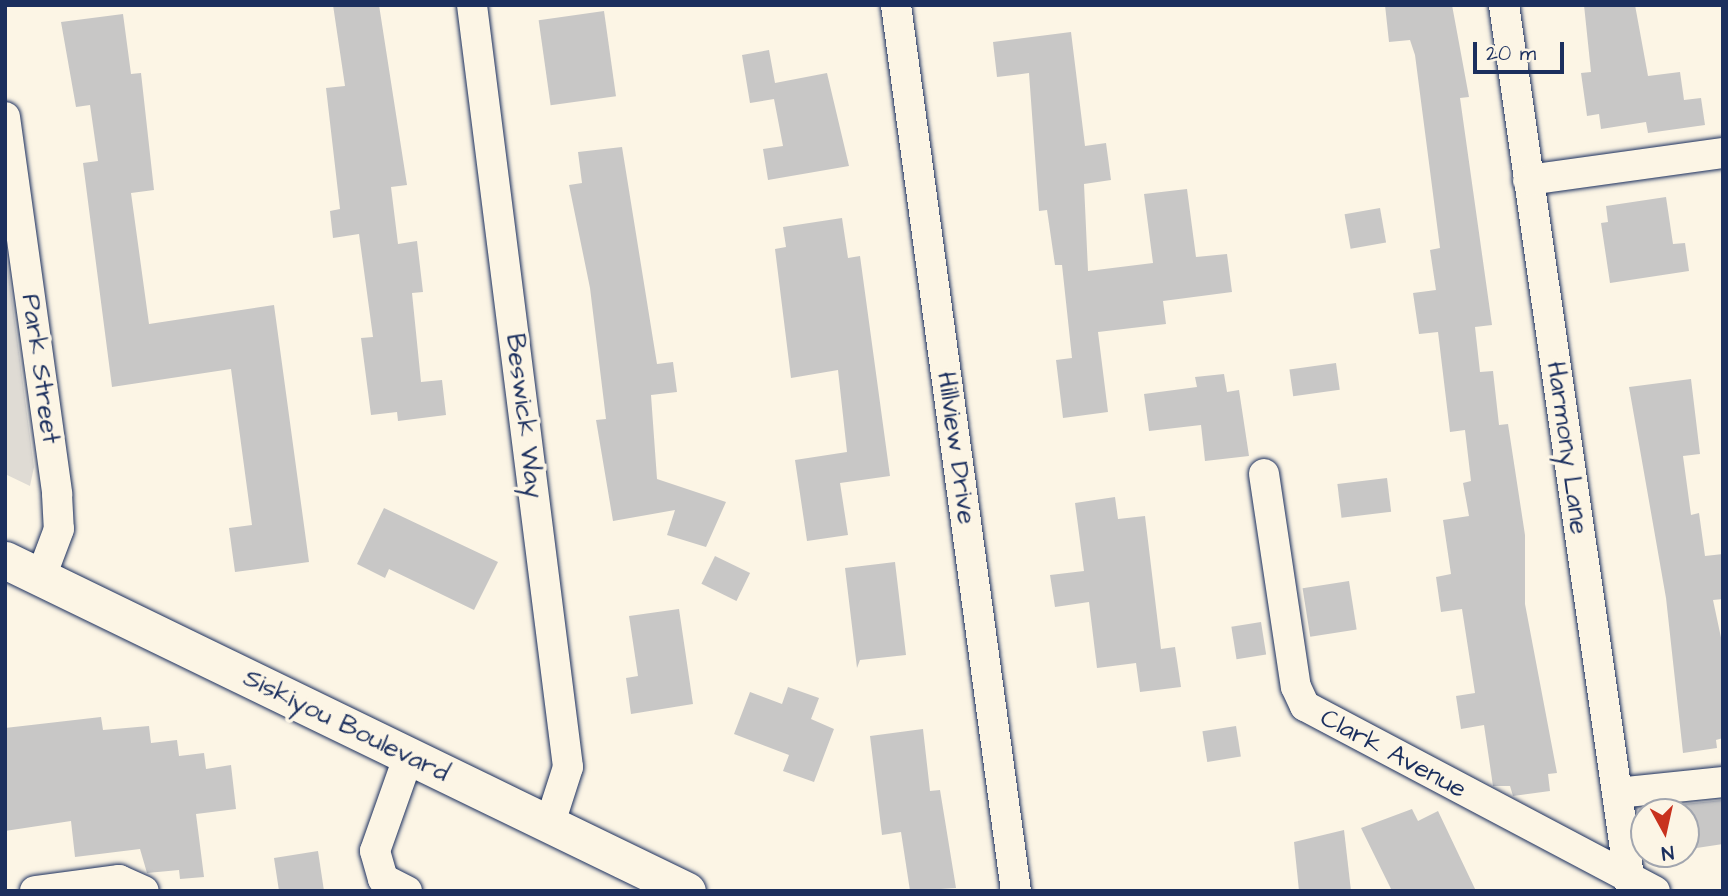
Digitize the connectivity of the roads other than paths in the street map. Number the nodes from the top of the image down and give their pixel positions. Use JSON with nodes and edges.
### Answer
{"nodes":[{"id":1,"x":472,"y":5,"type":"edge"},
{"id":2,"x":896,"y":5,"type":"edge"},
{"id":3,"x":1504,"y":5,"type":"edge"},
{"id":4,"x":5,"y":117,"type":"edge"},
{"id":5,"x":1723,"y":153,"type":"edge"},
{"id":6,"x":1528,"y":180,"type":"junction"},
{"id":7,"x":1264,"y":474,"type":"dead end"},
{"id":8,"x":5,"y":560,"type":"edge"},
{"id":9,"x":41,"y":577,"type":"junction"},
{"id":10,"x":408,"y":758,"type":"junction"},
{"id":11,"x":1723,"y":782,"type":"edge"},
{"id":12,"x":1617,"y":793,"type":"junction"},
{"id":13,"x":550,"y":823,"type":"junction"},
{"id":14,"x":1638,"y":886,"type":"edge"},
{"id":15,"x":391,"y":887,"type":"edge"},
{"id":16,"x":682,"y":890,"type":"edge"},
{"id":17,"x":35,"y":891,"type":"edge"},
{"id":18,"x":144,"y":891,"type":"edge"},
{"id":19,"x":1016,"y":891,"type":"edge"}],
"edges":[{"from":1,"to":13,"type":"street","name":"Beswick Way"},
{"from":2,"to":19,"type":"street","name":"Hillview Drive"},
{"from":3,"to":6,"type":"street","name":"Harmony Lane"},
{"from":4,"to":9,"type":"street","name":"Park Street"},
{"from":5,"to":6,"type":"street"},
{"from":6,"to":12,"type":"street","name":"Harmony Lane"},
{"from":7,"to":14,"type":"street","name":"Clark Avenue"},
{"from":8,"to":9,"type":"main road","name":"Siskiyou Boulevard"},
{"from":9,"to":10,"type":"main road","name":"Siskiyou Boulevard"},
{"from":10,"to":13,"type":"main road","name":"Siskiyou Boulevard"},
{"from":10,"to":15,"type":"street"},
{"from":11,"to":12,"type":"street"},
{"from":12,"to":14,"type":"street","name":"Harmony Lane"},
{"from":13,"to":16,"type":"main road","name":"Siskiyou Boulevard"},
{"from":17,"to":18,"type":"street"}]}
